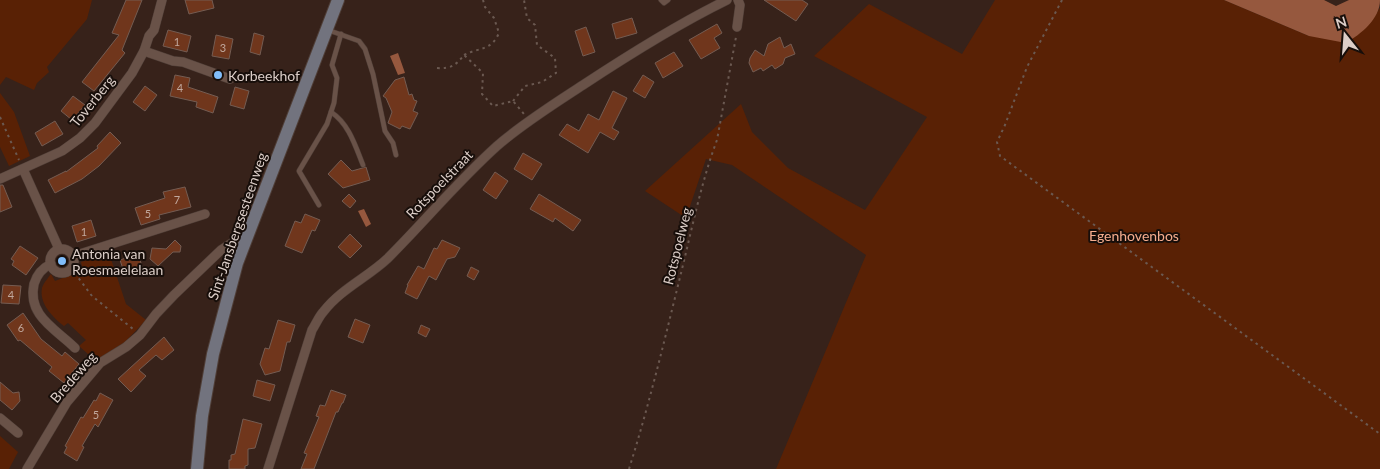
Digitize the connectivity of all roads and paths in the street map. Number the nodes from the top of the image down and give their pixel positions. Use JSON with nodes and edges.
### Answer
{"nodes":[{"id":1,"x":162,"y":0,"type":"edge"},
{"id":2,"x":338,"y":0,"type":"edge"},
{"id":3,"x":483,"y":0,"type":"edge"},
{"id":4,"x":524,"y":0,"type":"edge"},
{"id":5,"x":661,"y":0,"type":"edge"},
{"id":6,"x":668,"y":0,"type":"edge"},
{"id":7,"x":726,"y":0,"type":"edge"},
{"id":8,"x":738,"y":0,"type":"edge"},
{"id":9,"x":1062,"y":0,"type":"edge"},
{"id":10,"x":737,"y":27,"type":"joint"},
{"id":11,"x":326,"y":29,"type":"junction"},
{"id":12,"x":341,"y":34,"type":"junction"},
{"id":13,"x":144,"y":52,"type":"junction"},
{"id":14,"x":464,"y":55,"type":"junction"},
{"id":15,"x":438,"y":68,"type":"dead end"},
{"id":16,"x":230,"y":79,"type":"dead end"},
{"id":17,"x":513,"y":102,"type":"junction"},
{"id":18,"x":331,"y":112,"type":"junction"},
{"id":19,"x":0,"y":117,"type":"edge"},
{"id":20,"x":530,"y":121,"type":"junction"},
{"id":21,"x":396,"y":155,"type":"dead end"},
{"id":22,"x":363,"y":165,"type":"dead end"},
{"id":23,"x":21,"y":166,"type":"junction"},
{"id":24,"x":0,"y":179,"type":"edge"},
{"id":25,"x":319,"y":205,"type":"dead end"},
{"id":26,"x":205,"y":214,"type":"dead end"},
{"id":27,"x":243,"y":244,"type":"junction"},
{"id":28,"x":59,"y":249,"type":"junction"},
{"id":29,"x":74,"y":257,"type":"junction"},
{"id":30,"x":51,"y":264,"type":"junction"},
{"id":31,"x":71,"y":268,"type":"junction"},
{"id":32,"x":140,"y":335,"type":"junction"},
{"id":33,"x":75,"y":348,"type":"dead end"},
{"id":34,"x":0,"y":418,"type":"edge"},
{"id":35,"x":18,"y":433,"type":"dead end"},
{"id":36,"x":1380,"y":434,"type":"edge"},
{"id":37,"x":27,"y":469,"type":"edge"},
{"id":38,"x":197,"y":469,"type":"edge"},
{"id":39,"x":268,"y":469,"type":"edge"},
{"id":40,"x":629,"y":469,"type":"edge"}],
"edges":[{"from":1,"to":13,"type":"street","name":"Toverberg"},
{"from":2,"to":11,"type":"main road","name":"Sint-Jansbergsesteenweg"},
{"from":3,"to":14,"type":"path"},
{"from":4,"to":17,"type":"path"},
{"from":5,"to":6,"type":"lane"},
{"from":7,"to":20,"type":"street","name":"Rotspoelstraat"},
{"from":8,"to":10,"type":"street"},
{"from":9,"to":36,"type":"path"},
{"from":10,"to":40,"type":"path","name":"Rotspoelweg"},
{"from":11,"to":12,"type":"lane"},
{"from":11,"to":27,"type":"main road","name":"Sint-Jansbergsesteenweg"},
{"from":12,"to":18,"type":"lane"},
{"from":12,"to":21,"type":"lane"},
{"from":13,"to":16,"type":"street"},
{"from":13,"to":23,"type":"street","name":"Toverberg"},
{"from":14,"to":15,"type":"path"},
{"from":14,"to":17,"type":"path"},
{"from":17,"to":20,"type":"path"},
{"from":18,"to":22,"type":"lane"},
{"from":18,"to":25,"type":"lane"},
{"from":19,"to":23,"type":"path"},
{"from":20,"to":39,"type":"street","name":"Rotspoelstraat"},
{"from":23,"to":24,"type":"street","name":"Toverberg"},
{"from":23,"to":28,"type":"street"},
{"from":26,"to":29,"type":"street"},
{"from":27,"to":32,"type":"street","name":"Bredeweg"},
{"from":27,"to":38,"type":"main road","name":"Sint-Jansbergsesteenweg"},
{"from":28,"to":29,"type":"street"},
{"from":28,"to":30,"type":"street"},
{"from":29,"to":31,"type":"street"},
{"from":30,"to":31,"type":"street"},
{"from":30,"to":33,"type":"street"},
{"from":31,"to":32,"type":"path"},
{"from":32,"to":37,"type":"street","name":"Bredeweg"},
{"from":34,"to":35,"type":"street"}]}
